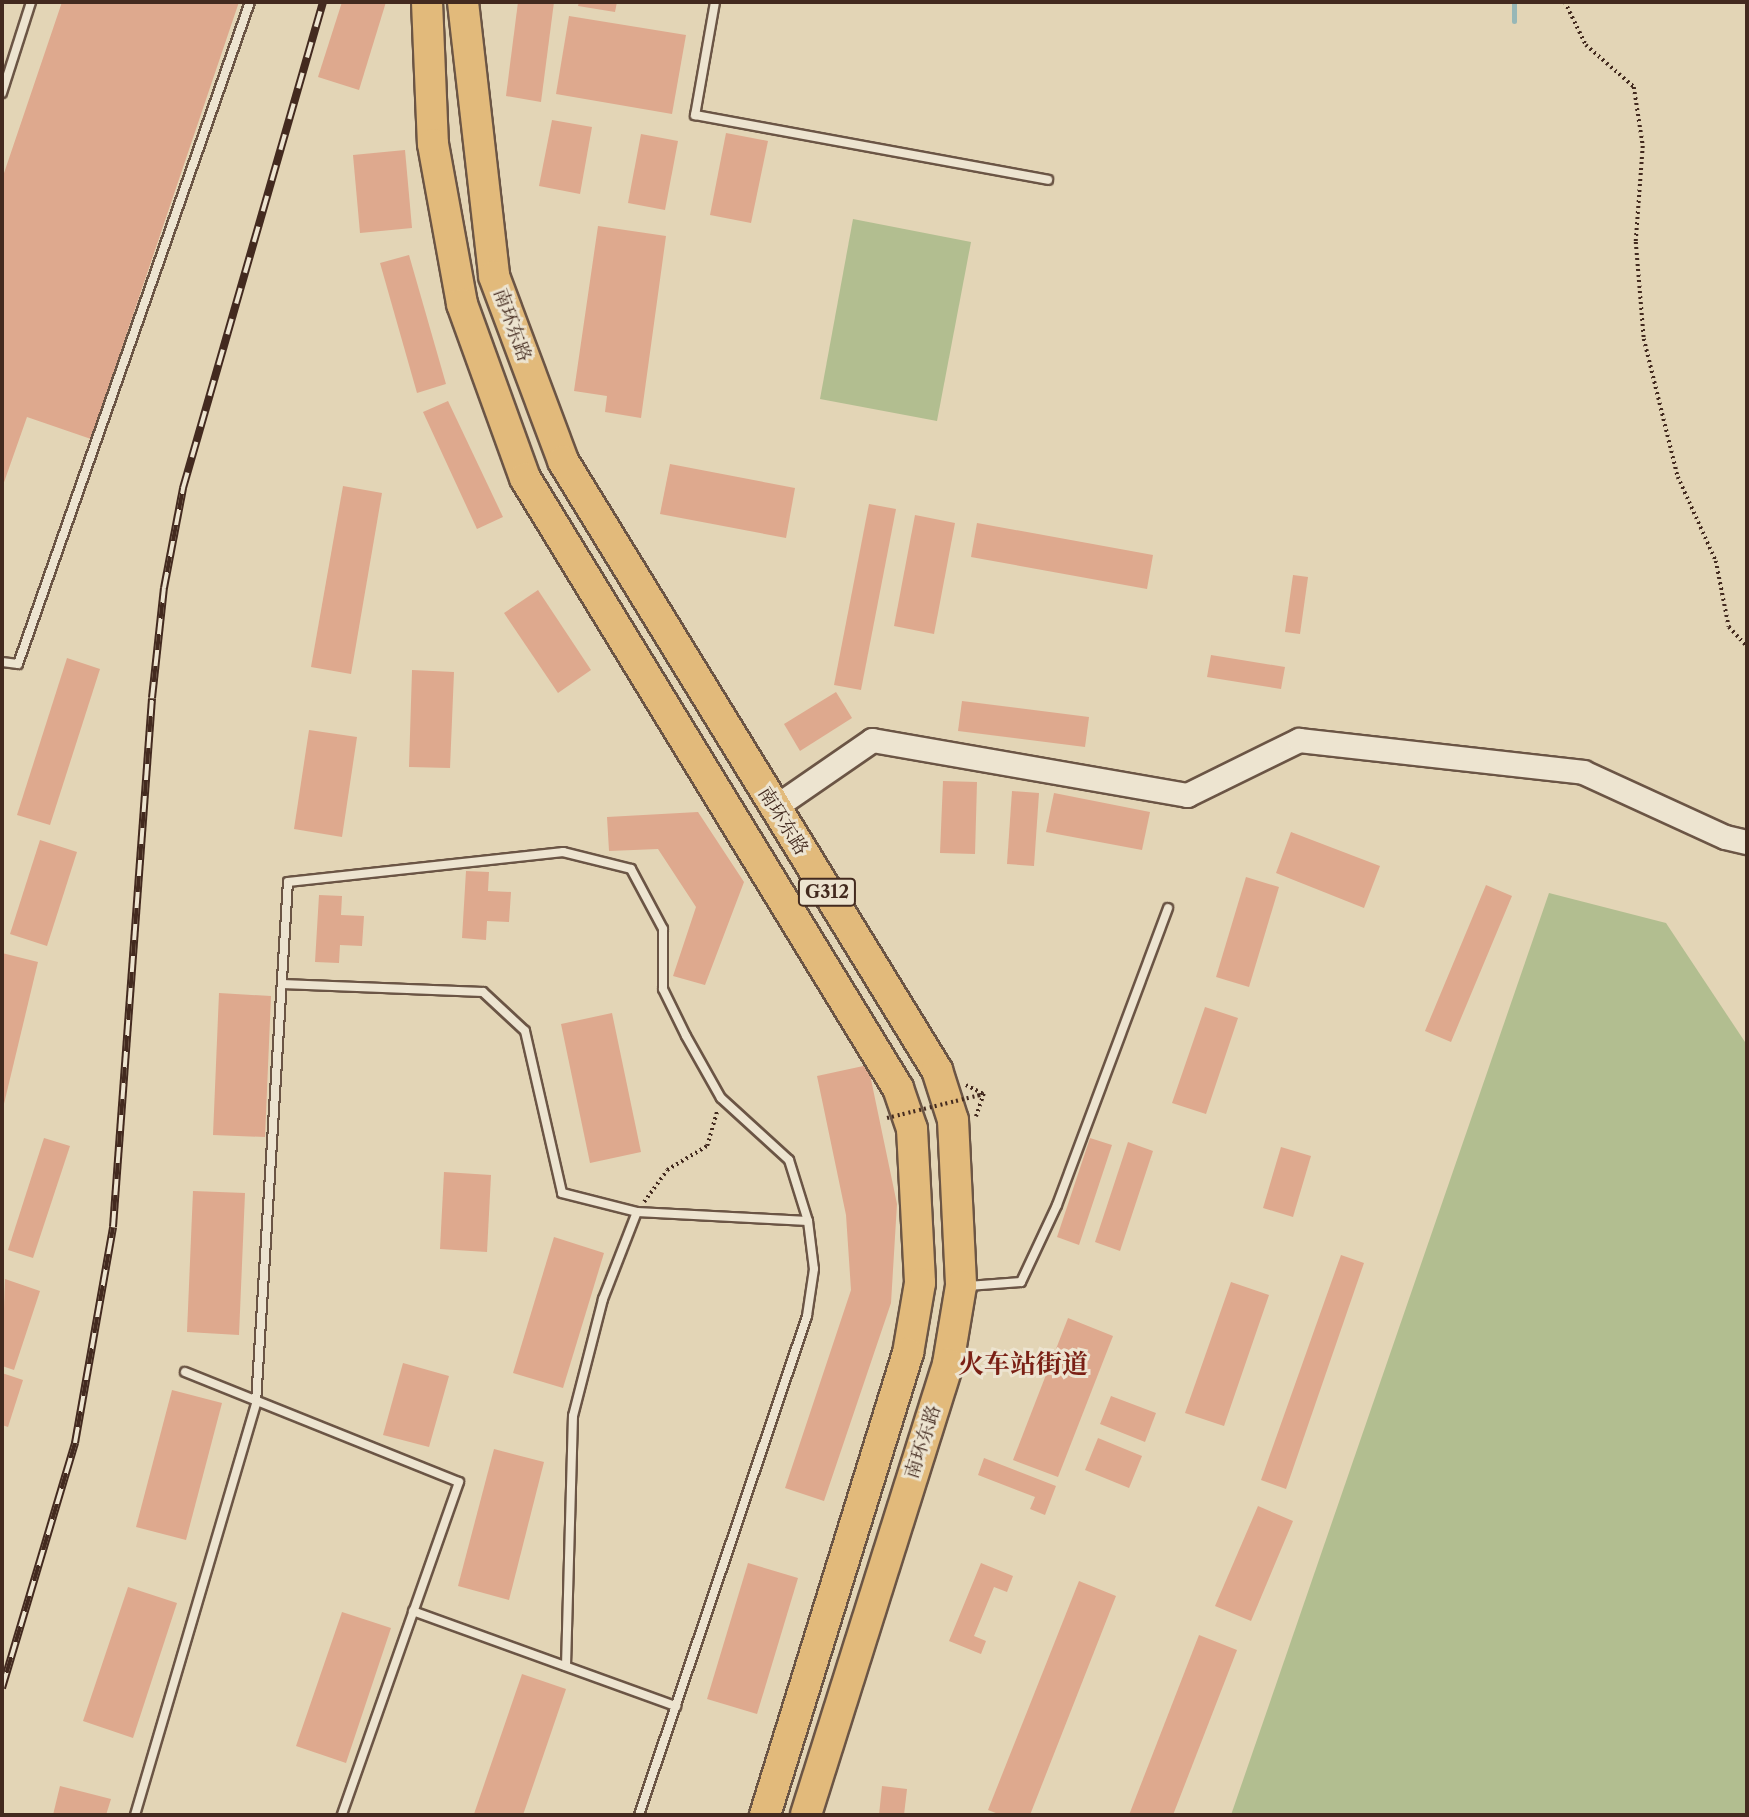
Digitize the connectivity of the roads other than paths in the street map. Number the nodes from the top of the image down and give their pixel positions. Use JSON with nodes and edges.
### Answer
{"nodes":[{"id":1,"x":31,"y":2,"type":"edge"},
{"id":2,"x":250,"y":2,"type":"edge"},
{"id":3,"x":427,"y":2,"type":"edge"},
{"id":4,"x":463,"y":2,"type":"edge"},
{"id":5,"x":715,"y":2,"type":"edge"},
{"id":6,"x":2,"y":93,"type":"edge"},
{"id":7,"x":1048,"y":180,"type":"dead end"},
{"id":8,"x":2,"y":662,"type":"edge"},
{"id":9,"x":775,"y":807,"type":"junction"},
{"id":10,"x":1747,"y":842,"type":"edge"},
{"id":11,"x":1168,"y":908,"type":"dead end"},
{"id":12,"x":282,"y":984,"type":"junction"},
{"id":13,"x":637,"y":1212,"type":"junction"},
{"id":14,"x":807,"y":1221,"type":"junction"},
{"id":15,"x":961,"y":1286,"type":"junction"},
{"id":16,"x":185,"y":1372,"type":"dead end"},
{"id":17,"x":256,"y":1403,"type":"junction"},
{"id":18,"x":413,"y":1611,"type":"junction"},
{"id":19,"x":566,"y":1666,"type":"junction"},
{"id":20,"x":676,"y":1706,"type":"junction"},
{"id":21,"x":135,"y":1815,"type":"edge"},
{"id":22,"x":342,"y":1815,"type":"edge"},
{"id":23,"x":639,"y":1815,"type":"edge"},
{"id":24,"x":765,"y":1815,"type":"edge"},
{"id":25,"x":806,"y":1815,"type":"edge"}],
"edges":[{"from":1,"to":6,"type":"lane"},
{"from":2,"to":8,"type":"lane"},
{"from":3,"to":24,"type":"highway","name":"南环东路","number":"G312"},
{"from":4,"to":9,"type":"highway","name":"南环东路","number":"G312"},
{"from":5,"to":7,"type":"lane"},
{"from":9,"to":10,"type":"street"},
{"from":9,"to":15,"type":"highway","name":"南环东路","number":"G312"},
{"from":11,"to":15,"type":"lane"},
{"from":12,"to":13,"type":"lane"},
{"from":12,"to":14,"type":"lane"},
{"from":12,"to":17,"type":"lane"},
{"from":13,"to":14,"type":"lane"},
{"from":13,"to":19,"type":"lane"},
{"from":14,"to":20,"type":"lane"},
{"from":15,"to":25,"type":"highway","name":"南环东路","number":"G312"},
{"from":16,"to":17,"type":"lane"},
{"from":17,"to":18,"type":"lane"},
{"from":17,"to":21,"type":"lane"},
{"from":18,"to":19,"type":"lane"},
{"from":18,"to":22,"type":"lane"},
{"from":19,"to":20,"type":"lane"},
{"from":20,"to":23,"type":"lane"}]}
